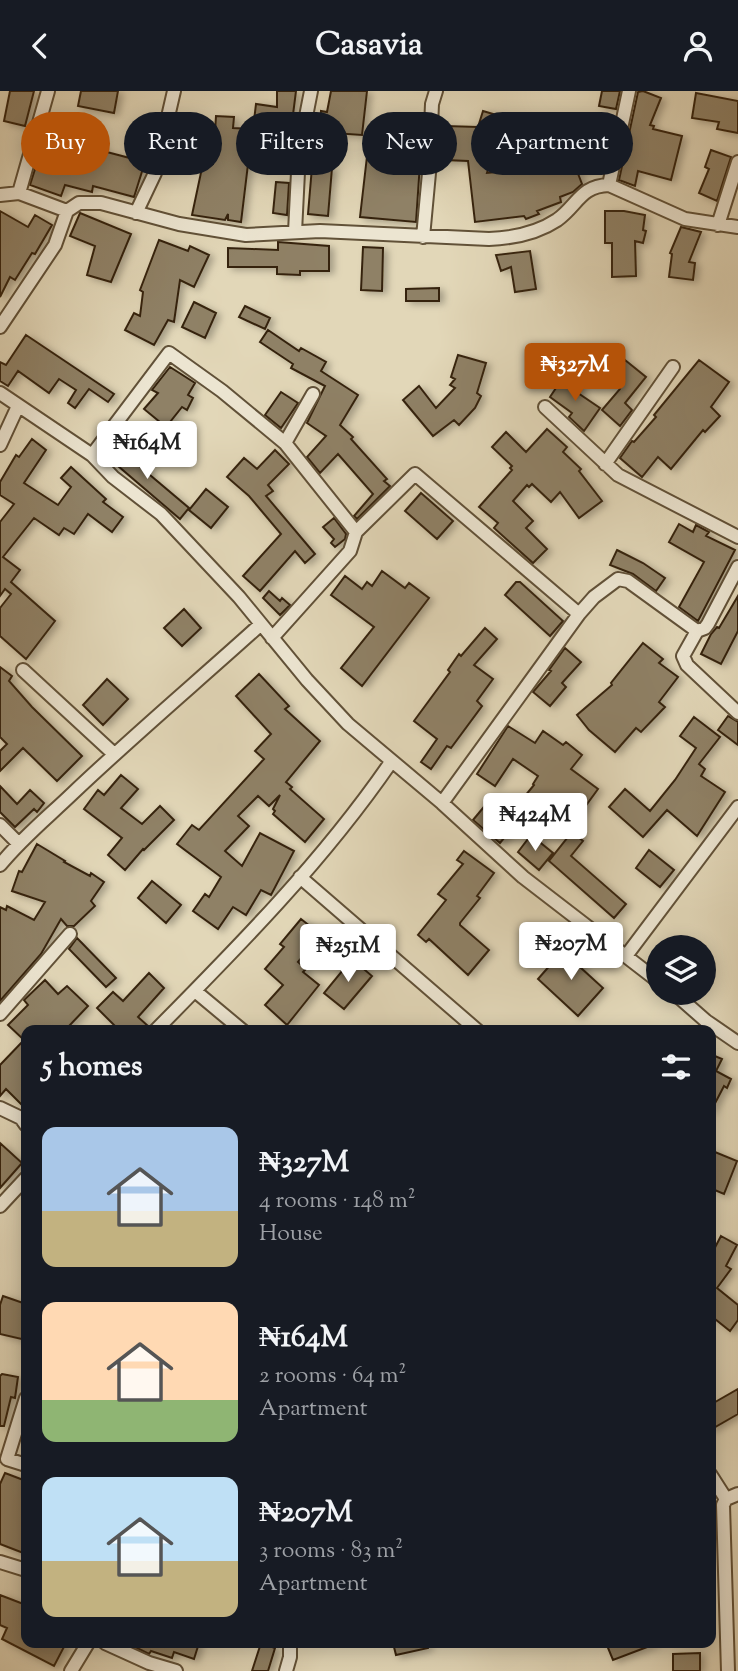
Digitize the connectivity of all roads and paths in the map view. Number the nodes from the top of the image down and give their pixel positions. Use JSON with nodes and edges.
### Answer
{"nodes":[{"id":1,"x":48,"y":91,"type":"edge"},
{"id":2,"x":174,"y":91,"type":"edge"},
{"id":3,"x":311,"y":91,"type":"edge"},
{"id":4,"x":436,"y":91,"type":"edge"},
{"id":5,"x":629,"y":91,"type":"edge"},
{"id":6,"x":738,"y":162,"type":"edge"},
{"id":7,"x":609,"y":185,"type":"junction"},
{"id":8,"x":19,"y":193,"type":"junction"},
{"id":9,"x":0,"y":195,"type":"edge"},
{"id":10,"x":67,"y":211,"type":"junction"},
{"id":11,"x":136,"y":213,"type":"junction"},
{"id":12,"x":718,"y":225,"type":"junction"},
{"id":13,"x":738,"y":227,"type":"edge"},
{"id":14,"x":295,"y":232,"type":"junction"},
{"id":15,"x":423,"y":237,"type":"junction"},
{"id":16,"x":0,"y":327,"type":"edge"},
{"id":17,"x":673,"y":367,"type":"dead end"},
{"id":18,"x":0,"y":393,"type":"edge"},
{"id":19,"x":313,"y":394,"type":"dead end"},
{"id":20,"x":18,"y":406,"type":"junction"},
{"id":21,"x":545,"y":407,"type":"dead end"},
{"id":22,"x":285,"y":443,"type":"junction"},
{"id":23,"x":0,"y":446,"type":"edge"},
{"id":24,"x":92,"y":455,"type":"junction"},
{"id":25,"x":605,"y":464,"type":"junction"},
{"id":26,"x":356,"y":532,"type":"junction"},
{"id":27,"x":738,"y":537,"type":"edge"},
{"id":28,"x":738,"y":567,"type":"edge"},
{"id":29,"x":579,"y":614,"type":"junction"},
{"id":30,"x":261,"y":624,"type":"junction"},
{"id":31,"x":697,"y":631,"type":"junction"},
{"id":32,"x":272,"y":638,"type":"junction"},
{"id":33,"x":23,"y":670,"type":"dead end"},
{"id":34,"x":738,"y":713,"type":"edge"},
{"id":35,"x":114,"y":754,"type":"junction"},
{"id":36,"x":391,"y":762,"type":"junction"},
{"id":37,"x":442,"y":803,"type":"junction"},
{"id":38,"x":738,"y":807,"type":"edge"},
{"id":39,"x":0,"y":825,"type":"edge"},
{"id":40,"x":18,"y":843,"type":"junction"},
{"id":41,"x":0,"y":865,"type":"edge"},
{"id":42,"x":300,"y":877,"type":"junction"},
{"id":43,"x":70,"y":934,"type":"dead end"},
{"id":44,"x":626,"y":956,"type":"junction"},
{"id":45,"x":646,"y":972,"type":"edge"},
{"id":46,"x":195,"y":991,"type":"junction"},
{"id":47,"x":690,"y":1005,"type":"edge"},
{"id":48,"x":0,"y":1014,"type":"edge"},
{"id":49,"x":161,"y":1025,"type":"edge"},
{"id":50,"x":236,"y":1025,"type":"edge"},
{"id":51,"x":471,"y":1025,"type":"edge"},
{"id":52,"x":715,"y":1025,"type":"edge"},
{"id":53,"x":716,"y":1026,"type":"edge"},
{"id":54,"x":738,"y":1043,"type":"edge"},
{"id":55,"x":0,"y":1108,"type":"edge"},
{"id":56,"x":21,"y":1118,"type":"edge"},
{"id":57,"x":21,"y":1183,"type":"edge"},
{"id":58,"x":0,"y":1206,"type":"edge"},
{"id":59,"x":21,"y":1412,"type":"edge"},
{"id":60,"x":4,"y":1458,"type":"edge"},
{"id":61,"x":21,"y":1463,"type":"edge"},
{"id":62,"x":716,"y":1480,"type":"edge"},
{"id":63,"x":732,"y":1496,"type":"edge"},
{"id":64,"x":0,"y":1562,"type":"edge"},
{"id":65,"x":21,"y":1568,"type":"edge"},
{"id":66,"x":85,"y":1648,"type":"edge"},
{"id":67,"x":116,"y":1648,"type":"edge"},
{"id":68,"x":290,"y":1648,"type":"edge"},
{"id":69,"x":71,"y":1671,"type":"edge"},
{"id":70,"x":176,"y":1671,"type":"edge"},
{"id":71,"x":286,"y":1671,"type":"edge"},
{"id":72,"x":728,"y":1671,"type":"edge"}],
"edges":[{"from":1,"to":8,"type":"street"},
{"from":2,"to":11,"type":"street"},
{"from":3,"to":14,"type":"street"},
{"from":4,"to":15,"type":"street"},
{"from":5,"to":7,"type":"street"},
{"from":6,"to":12,"type":"street"},
{"from":7,"to":12,"type":"street"},
{"from":7,"to":15,"type":"street"},
{"from":8,"to":9,"type":"street"},
{"from":8,"to":10,"type":"street"},
{"from":10,"to":11,"type":"street"},
{"from":10,"to":16,"type":"street"},
{"from":11,"to":14,"type":"street"},
{"from":12,"to":13,"type":"street"},
{"from":14,"to":15,"type":"street"},
{"from":17,"to":25,"type":"street"},
{"from":18,"to":20,"type":"street"},
{"from":19,"to":22,"type":"street"},
{"from":20,"to":23,"type":"street"},
{"from":20,"to":24,"type":"street"},
{"from":21,"to":25,"type":"street"},
{"from":22,"to":24,"type":"street"},
{"from":22,"to":26,"type":"street"},
{"from":24,"to":30,"type":"street"},
{"from":25,"to":27,"type":"street"},
{"from":26,"to":29,"type":"street"},
{"from":26,"to":32,"type":"street"},
{"from":28,"to":31,"type":"street"},
{"from":29,"to":31,"type":"street"},
{"from":29,"to":37,"type":"street"},
{"from":30,"to":32,"type":"street"},
{"from":30,"to":35,"type":"street"},
{"from":31,"to":34,"type":"street"},
{"from":32,"to":36,"type":"street"},
{"from":33,"to":35,"type":"street"},
{"from":35,"to":40,"type":"street"},
{"from":36,"to":37,"type":"street"},
{"from":36,"to":42,"type":"street"},
{"from":37,"to":44,"type":"street"},
{"from":38,"to":44,"type":"street"},
{"from":39,"to":40,"type":"street"},
{"from":40,"to":41,"type":"street"},
{"from":42,"to":46,"type":"street"},
{"from":42,"to":51,"type":"street"},
{"from":43,"to":48,"type":"street"},
{"from":44,"to":45,"type":"street"},
{"from":46,"to":49,"type":"street"},
{"from":46,"to":50,"type":"street"},
{"from":47,"to":52,"type":"street"},
{"from":53,"to":54,"type":"street"},
{"from":55,"to":56,"type":"street"},
{"from":57,"to":58,"type":"street"},
{"from":59,"to":60,"type":"street"},
{"from":60,"to":61,"type":"street"},
{"from":62,"to":63,"type":"street"},
{"from":63,"to":72,"type":"street"},
{"from":64,"to":65,"type":"street"},
{"from":66,"to":69,"type":"street"},
{"from":67,"to":70,"type":"street"},
{"from":68,"to":71,"type":"street"}]}
